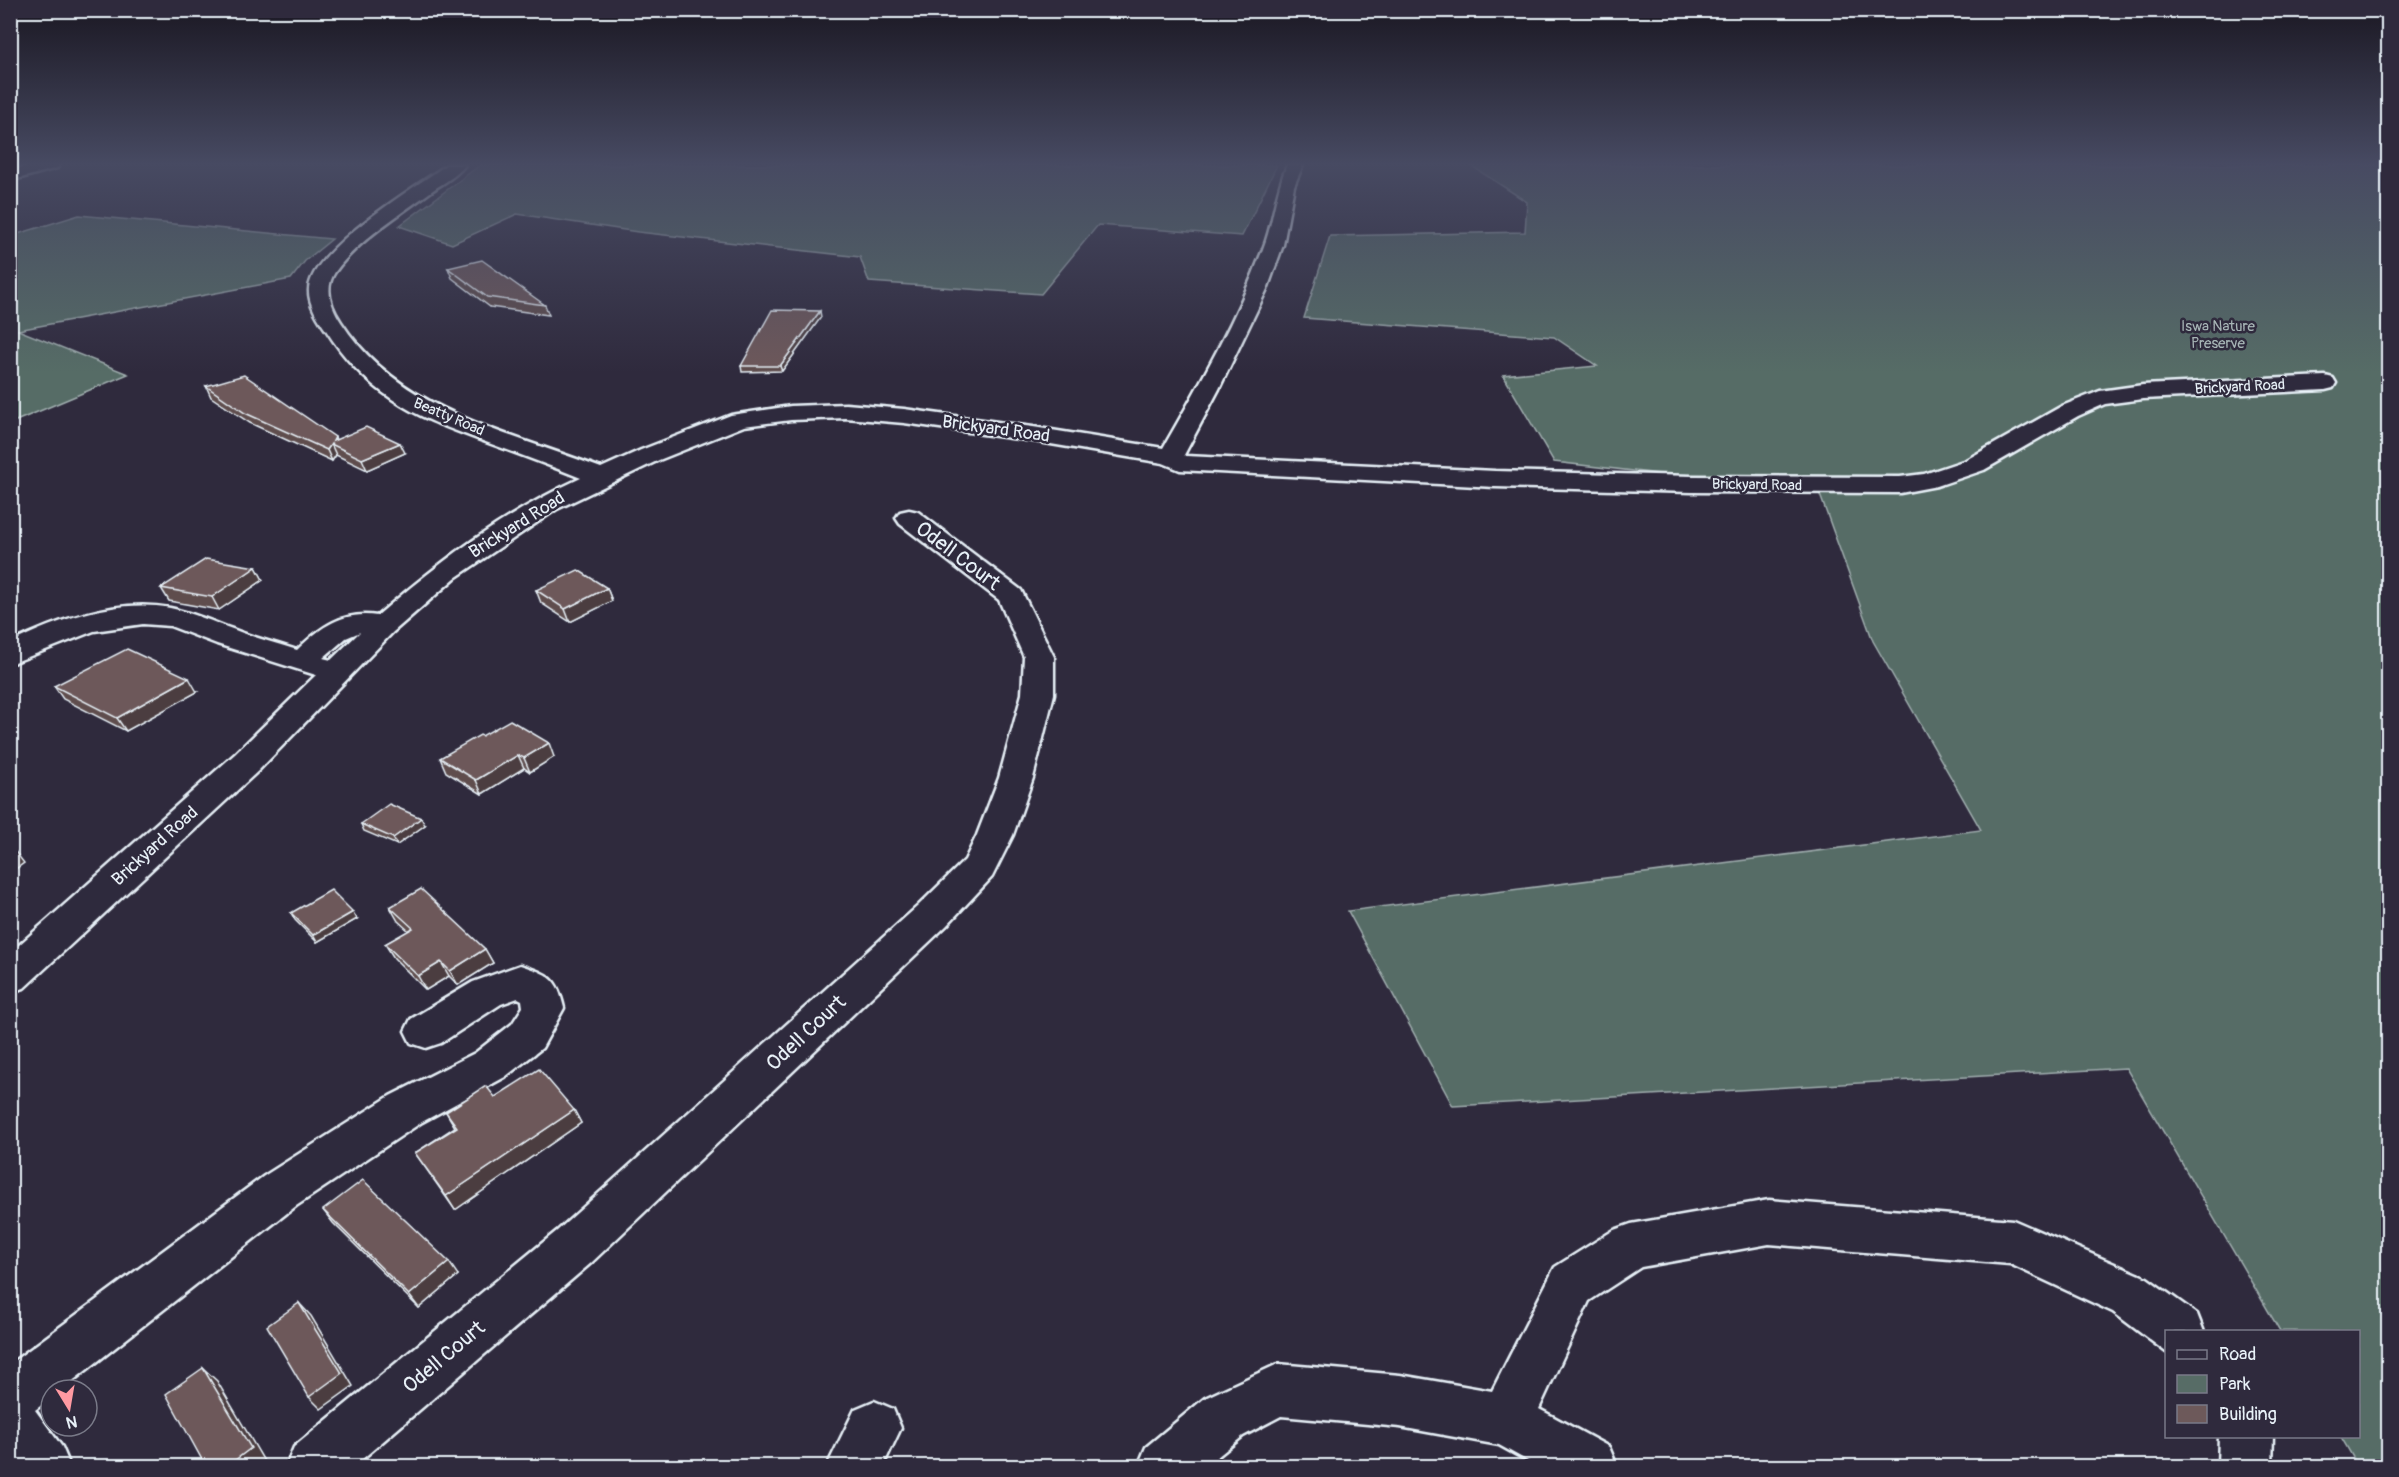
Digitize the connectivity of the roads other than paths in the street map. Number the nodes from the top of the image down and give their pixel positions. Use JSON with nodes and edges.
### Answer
{"nodes":[{"id":1,"x":365,"y":234,"type":"edge"},
{"id":2,"x":1275,"y":234,"type":"edge"},
{"id":3,"x":2325,"y":383,"type":"dead end"},
{"id":4,"x":1170,"y":457,"type":"junction"},
{"id":5,"x":601,"y":477,"type":"junction"},
{"id":6,"x":909,"y":518,"type":"dead end"},
{"id":7,"x":382,"y":626,"type":"junction"},
{"id":8,"x":10,"y":655,"type":"edge"},
{"id":9,"x":302,"y":661,"type":"junction"},
{"id":10,"x":337,"y":672,"type":"junction"},
{"id":11,"x":10,"y":977,"type":"edge"},
{"id":12,"x":426,"y":1031,"type":"dead end"},
{"id":13,"x":2176,"y":1330,"type":"edge"},
{"id":14,"x":10,"y":1397,"type":"edge"},
{"id":15,"x":10,"y":1420,"type":"edge"},
{"id":16,"x":1506,"y":1420,"type":"junction"},
{"id":17,"x":2246,"y":1438,"type":"edge"},
{"id":18,"x":44,"y":1467,"type":"edge"},
{"id":19,"x":313,"y":1467,"type":"edge"},
{"id":20,"x":1165,"y":1467,"type":"edge"},
{"id":21,"x":1590,"y":1467,"type":"edge"},
{"id":22,"x":2245,"y":1467,"type":"edge"}],
"edges":[{"from":1,"to":5,"type":"street","name":"Beatty Road"},
{"from":2,"to":4,"type":"street"},
{"from":3,"to":4,"type":"street","name":"Brickyard Road"},
{"from":4,"to":5,"type":"street","name":"Brickyard Road"},
{"from":5,"to":7,"type":"street","name":"Brickyard Road"},
{"from":6,"to":19,"type":"street","name":"Odell Court"},
{"from":7,"to":9,"type":"street"},
{"from":7,"to":10,"type":"street","name":"Brickyard Road"},
{"from":8,"to":9,"type":"street"},
{"from":9,"to":10,"type":"street"},
{"from":10,"to":11,"type":"street","name":"Brickyard Road"},
{"from":12,"to":14,"type":"street"},
{"from":13,"to":16,"type":"street"},
{"from":15,"to":18,"type":"street"},
{"from":16,"to":20,"type":"street"},
{"from":16,"to":21,"type":"street"},
{"from":17,"to":22,"type":"street"}]}
